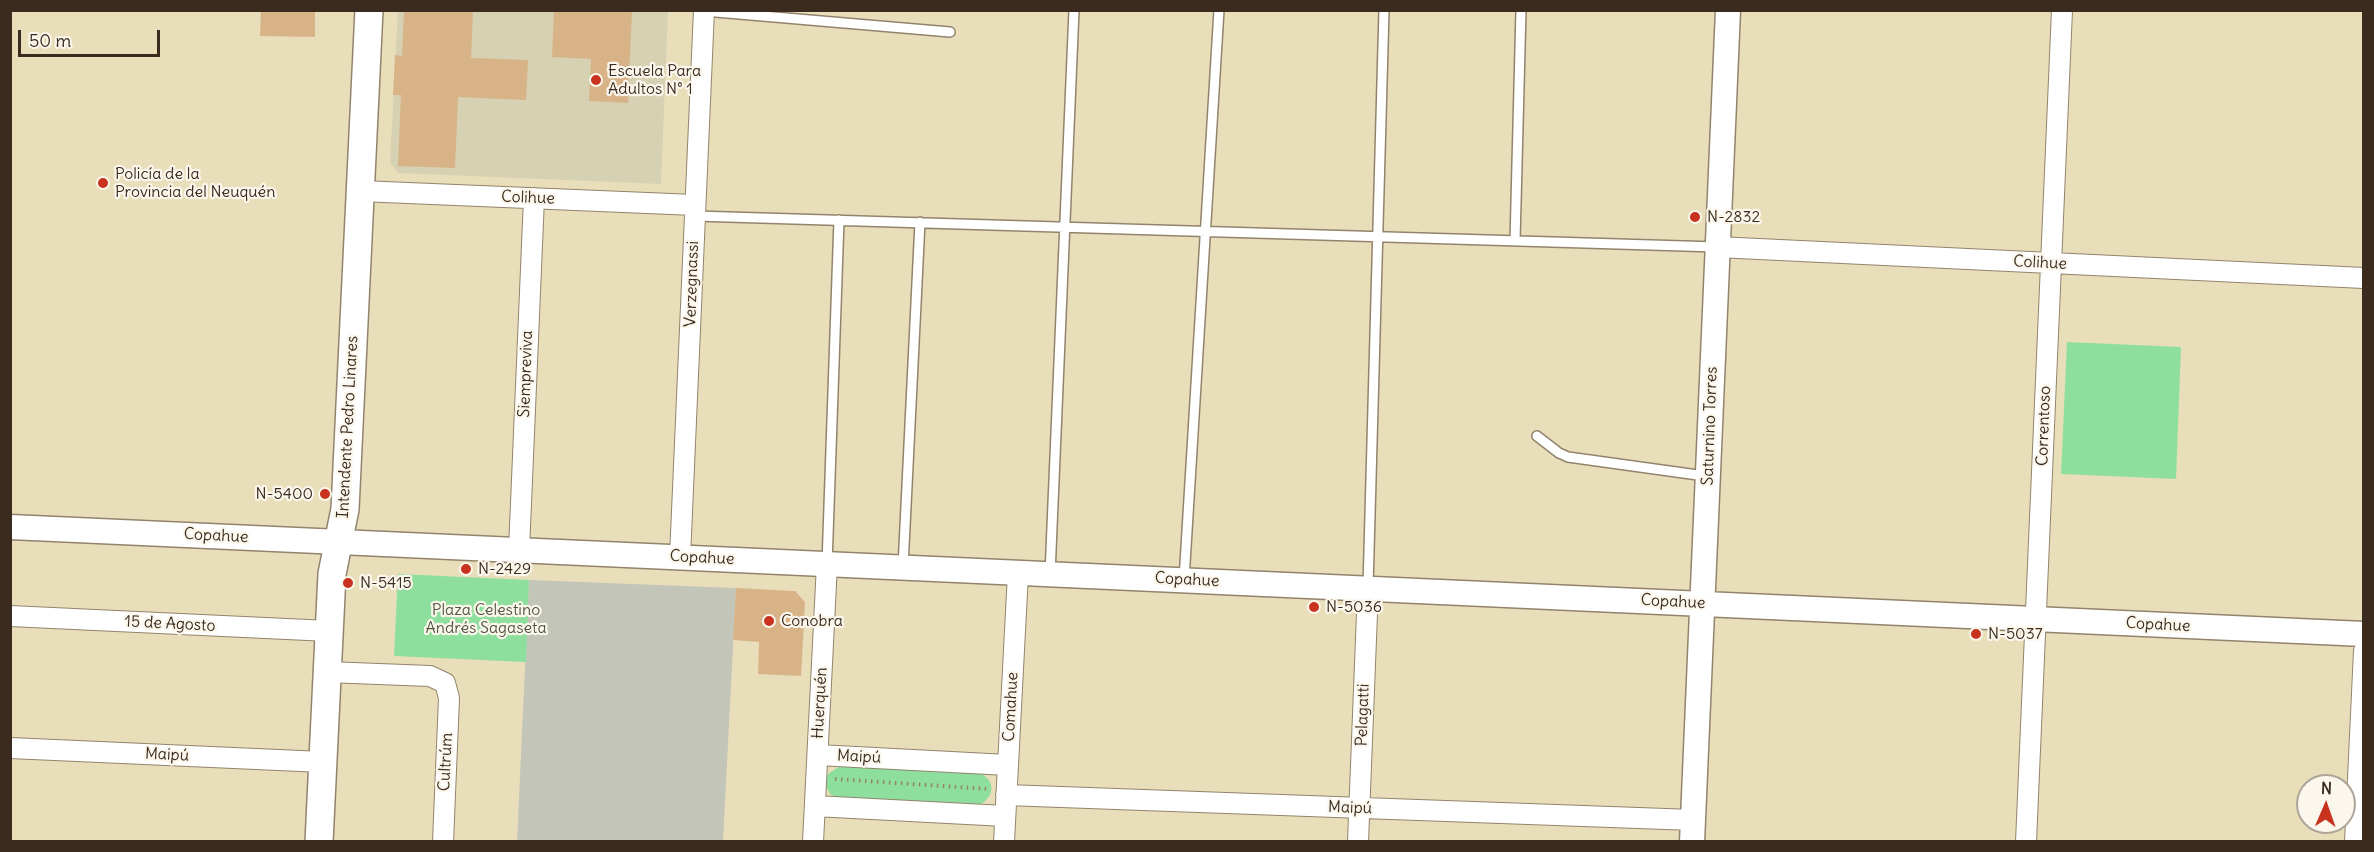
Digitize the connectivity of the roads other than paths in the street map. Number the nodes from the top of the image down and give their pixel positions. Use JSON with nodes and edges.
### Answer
{"nodes":[{"id":1,"x":369,"y":10,"type":"edge"},
{"id":2,"x":1074,"y":10,"type":"edge"},
{"id":3,"x":1219,"y":10,"type":"edge"},
{"id":4,"x":1384,"y":10,"type":"edge"},
{"id":5,"x":1521,"y":10,"type":"edge"},
{"id":6,"x":1728,"y":10,"type":"edge"},
{"id":7,"x":2062,"y":10,"type":"edge"},
{"id":8,"x":704,"y":11,"type":"edge"},
{"id":9,"x":950,"y":32,"type":"dead end"},
{"id":10,"x":360,"y":191,"type":"junction"},
{"id":11,"x":534,"y":198,"type":"junction"},
{"id":12,"x":695,"y":210,"type":"junction"},
{"id":13,"x":839,"y":220,"type":"junction"},
{"id":14,"x":920,"y":222,"type":"junction"},
{"id":15,"x":1065,"y":227,"type":"junction"},
{"id":16,"x":1205,"y":231,"type":"junction"},
{"id":17,"x":1377,"y":236,"type":"junction"},
{"id":18,"x":1515,"y":241,"type":"junction"},
{"id":19,"x":1717,"y":247,"type":"junction"},
{"id":20,"x":2051,"y":263,"type":"junction"},
{"id":21,"x":2364,"y":278,"type":"edge"},
{"id":22,"x":1537,"y":436,"type":"dead end"},
{"id":23,"x":1708,"y":477,"type":"junction"},
{"id":24,"x":10,"y":527,"type":"edge"},
{"id":25,"x":339,"y":542,"type":"junction"},
{"id":26,"x":519,"y":550,"type":"junction"},
{"id":27,"x":680,"y":557,"type":"junction"},
{"id":28,"x":827,"y":564,"type":"junction"},
{"id":29,"x":903,"y":567,"type":"junction"},
{"id":30,"x":1018,"y":573,"type":"junction"},
{"id":31,"x":1050,"y":574,"type":"junction"},
{"id":32,"x":1184,"y":580,"type":"junction"},
{"id":33,"x":1368,"y":588,"type":"junction"},
{"id":34,"x":1702,"y":603,"type":"junction"},
{"id":35,"x":10,"y":616,"type":"edge"},
{"id":36,"x":2035,"y":619,"type":"junction"},
{"id":37,"x":329,"y":631,"type":"junction"},
{"id":38,"x":2364,"y":634,"type":"edge"},
{"id":39,"x":2364,"y":651,"type":"edge"},
{"id":40,"x":327,"y":672,"type":"junction"},
{"id":41,"x":10,"y":748,"type":"edge"},
{"id":42,"x":818,"y":755,"type":"junction"},
{"id":43,"x":323,"y":762,"type":"junction"},
{"id":44,"x":1008,"y":765,"type":"junction"},
{"id":45,"x":999,"y":792,"type":"junction"},
{"id":46,"x":815,"y":806,"type":"junction"},
{"id":47,"x":1359,"y":808,"type":"junction"},
{"id":48,"x":1005,"y":816,"type":"junction"},
{"id":49,"x":1693,"y":831,"type":"edge"},
{"id":50,"x":319,"y":842,"type":"edge"},
{"id":51,"x":443,"y":842,"type":"edge"},
{"id":52,"x":813,"y":842,"type":"edge"},
{"id":53,"x":1004,"y":842,"type":"edge"},
{"id":54,"x":1358,"y":842,"type":"edge"},
{"id":55,"x":2026,"y":842,"type":"edge"},
{"id":56,"x":2355,"y":842,"type":"edge"}],
"edges":[{"from":1,"to":10,"type":"main road","name":"Intendente Pedro Linares"},
{"from":2,"to":15,"type":"lane"},
{"from":3,"to":16,"type":"lane"},
{"from":4,"to":17,"type":"lane"},
{"from":5,"to":18,"type":"lane"},
{"from":6,"to":19,"type":"street","name":"Saturnino Torres"},
{"from":7,"to":20,"type":"street","name":"Correntoso"},
{"from":8,"to":9,"type":"lane"},
{"from":8,"to":12,"type":"street","name":"Verzegnassi"},
{"from":10,"to":11,"type":"street","name":"Colihue"},
{"from":10,"to":25,"type":"main road","name":"Intendente Pedro Linares"},
{"from":11,"to":12,"type":"street","name":"Colihue"},
{"from":11,"to":26,"type":"street","name":"Siempreviva"},
{"from":12,"to":13,"type":"lane"},
{"from":12,"to":27,"type":"street","name":"Verzegnassi"},
{"from":13,"to":14,"type":"lane"},
{"from":13,"to":28,"type":"lane"},
{"from":14,"to":15,"type":"lane"},
{"from":14,"to":29,"type":"lane"},
{"from":15,"to":16,"type":"lane"},
{"from":15,"to":31,"type":"lane"},
{"from":16,"to":17,"type":"lane"},
{"from":16,"to":32,"type":"lane"},
{"from":17,"to":18,"type":"lane"},
{"from":17,"to":33,"type":"lane"},
{"from":18,"to":19,"type":"lane"},
{"from":19,"to":20,"type":"street","name":"Colihue"},
{"from":19,"to":23,"type":"street","name":"Saturnino Torres"},
{"from":20,"to":21,"type":"street","name":"Colihue"},
{"from":20,"to":36,"type":"street","name":"Correntoso"},
{"from":22,"to":23,"type":"lane"},
{"from":23,"to":34,"type":"street","name":"Saturnino Torres"},
{"from":24,"to":25,"type":"street","name":"Copahue"},
{"from":25,"to":26,"type":"street","name":"Copahue"},
{"from":25,"to":37,"type":"main road","name":"Intendente Pedro Linares"},
{"from":26,"to":27,"type":"street","name":"Copahue"},
{"from":27,"to":28,"type":"street","name":"Copahue"},
{"from":28,"to":29,"type":"street","name":"Copahue"},
{"from":28,"to":42,"type":"street","name":"Huerquén"},
{"from":29,"to":30,"type":"street","name":"Copahue"},
{"from":30,"to":31,"type":"street","name":"Copahue"},
{"from":30,"to":44,"type":"street","name":"Comahue"},
{"from":31,"to":32,"type":"street","name":"Copahue"},
{"from":32,"to":33,"type":"street","name":"Copahue"},
{"from":33,"to":34,"type":"street","name":"Copahue"},
{"from":33,"to":47,"type":"street","name":"Pelagatti"},
{"from":34,"to":36,"type":"street","name":"Copahue"},
{"from":34,"to":49,"type":"street","name":"Saturnino Torres"},
{"from":35,"to":37,"type":"street","name":"15 de Agosto"},
{"from":36,"to":38,"type":"street","name":"Copahue"},
{"from":36,"to":55,"type":"street","name":"Correntoso"},
{"from":37,"to":40,"type":"main road","name":"Intendente Pedro Linares"},
{"from":39,"to":56,"type":"street"},
{"from":40,"to":43,"type":"main road","name":"Intendente Pedro Linares"},
{"from":40,"to":51,"type":"street","name":"Cultrúm"},
{"from":41,"to":43,"type":"street","name":"Maipú"},
{"from":42,"to":44,"type":"street","name":"Maipú"},
{"from":42,"to":46,"type":"street","name":"Huerquén"},
{"from":43,"to":50,"type":"main road","name":"Intendente Pedro Linares"},
{"from":44,"to":45,"type":"street","name":"Comahue"},
{"from":45,"to":47,"type":"street","name":"Maipú"},
{"from":45,"to":48,"type":"street","name":"Comahue"},
{"from":46,"to":48,"type":"street"},
{"from":46,"to":52,"type":"street","name":"Huerquén"},
{"from":47,"to":49,"type":"street","name":"Maipú"},
{"from":47,"to":54,"type":"street","name":"Pelagatti"},
{"from":48,"to":53,"type":"street","name":"Comahue"}]}
